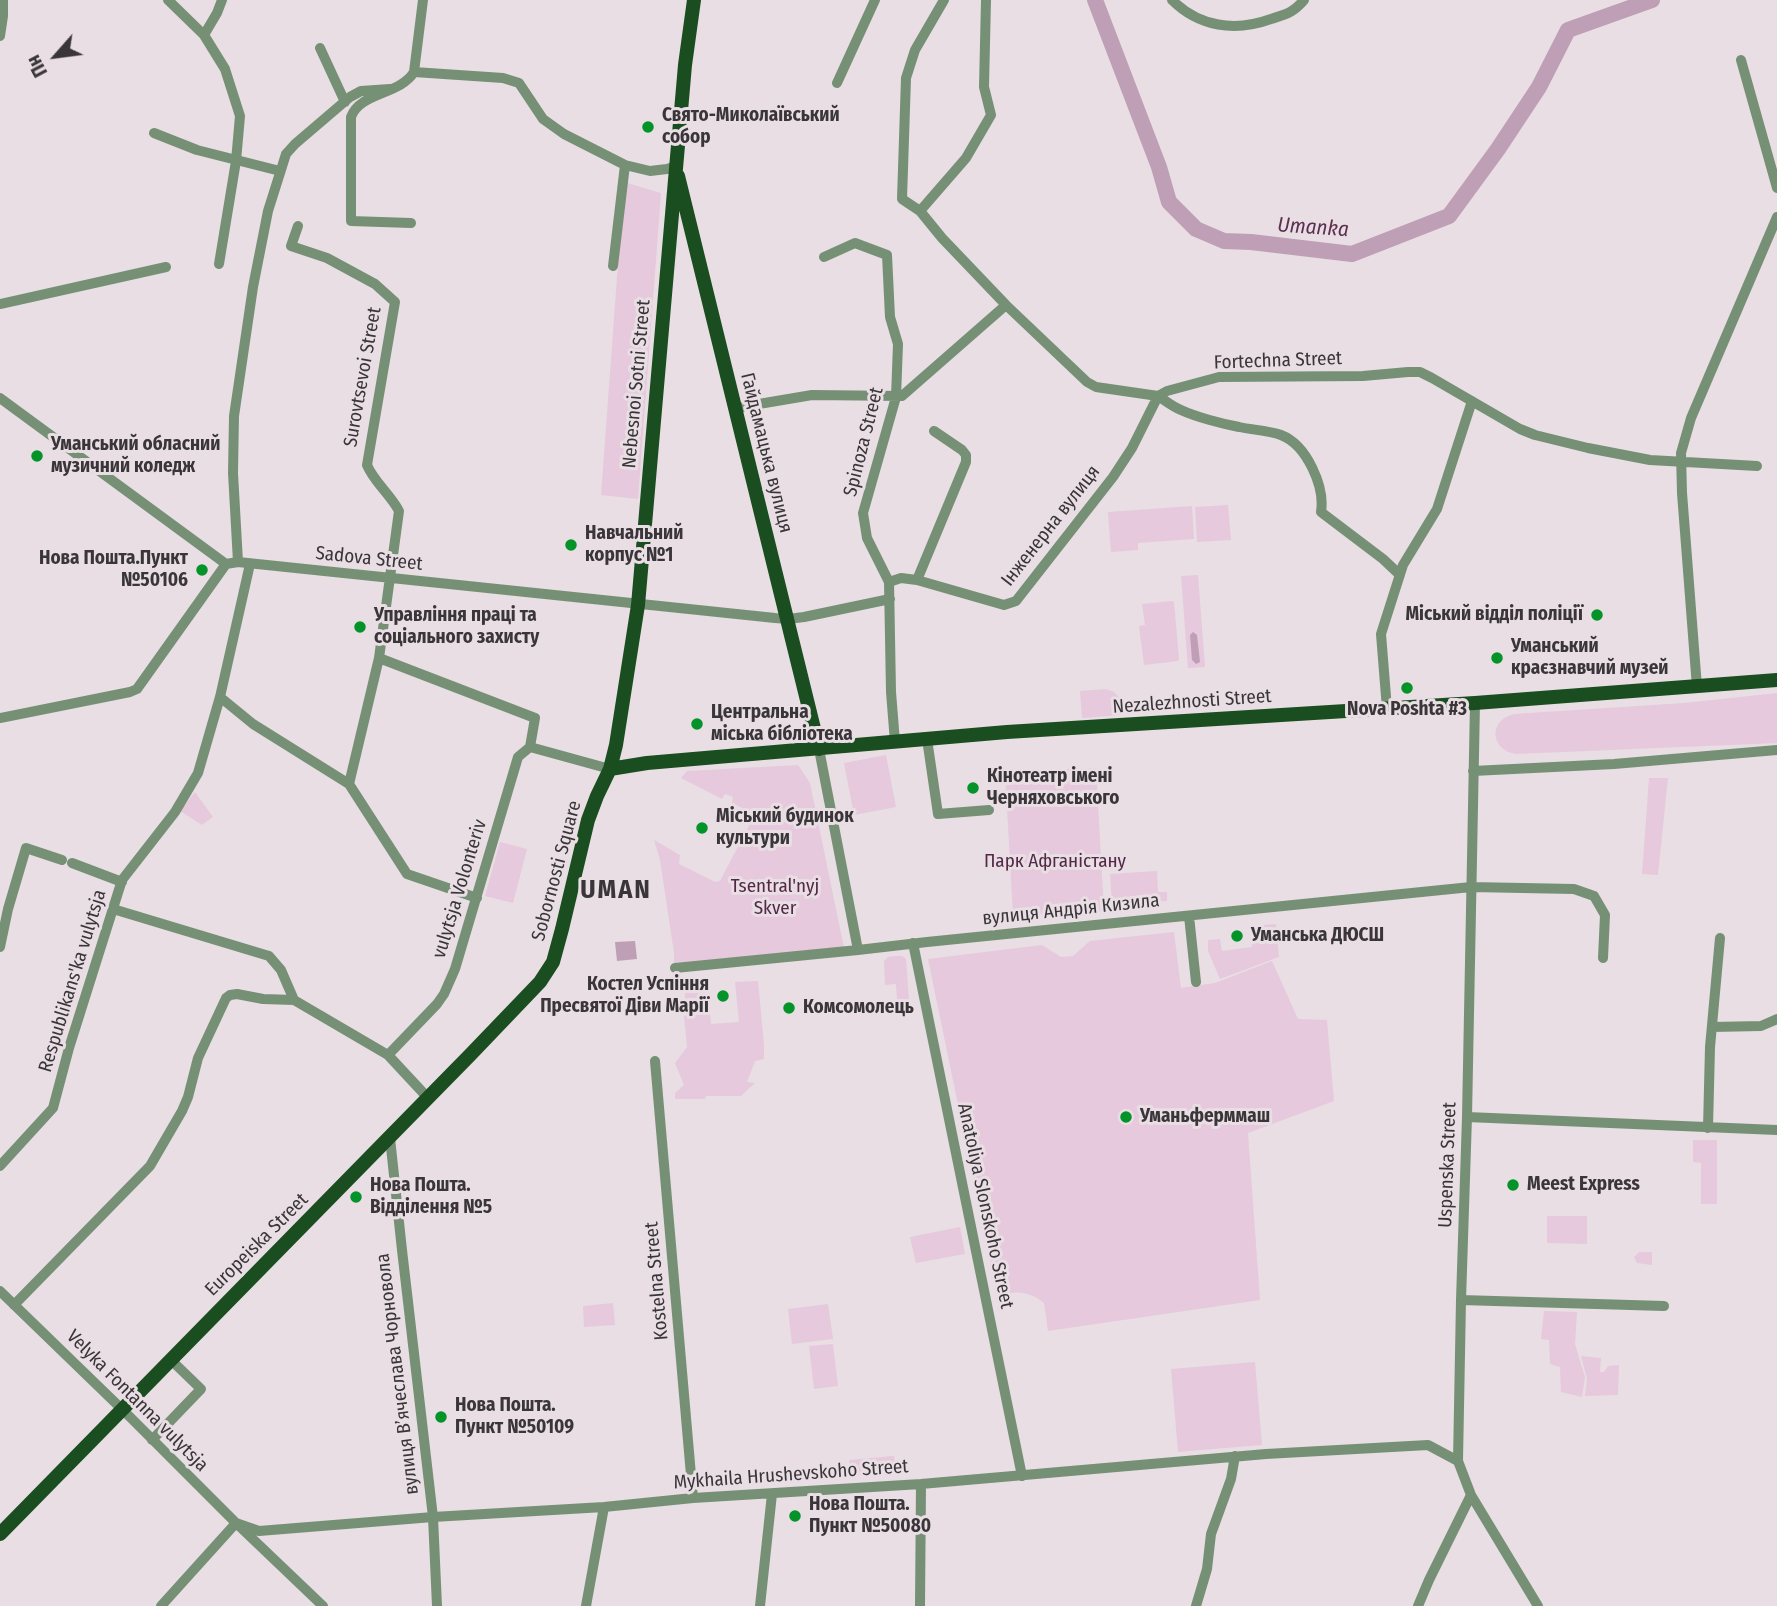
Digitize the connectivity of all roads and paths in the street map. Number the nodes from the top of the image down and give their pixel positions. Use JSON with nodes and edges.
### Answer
{"nodes":[{"id":1,"x":3,"y":0,"type":"edge"},
{"id":2,"x":168,"y":0,"type":"edge"},
{"id":3,"x":222,"y":0,"type":"edge"},
{"id":4,"x":424,"y":0,"type":"edge"},
{"id":5,"x":694,"y":0,"type":"edge"},
{"id":6,"x":875,"y":0,"type":"edge"},
{"id":7,"x":944,"y":0,"type":"edge"},
{"id":8,"x":986,"y":0,"type":"edge"},
{"id":9,"x":1172,"y":0,"type":"edge"},
{"id":10,"x":1304,"y":0,"type":"edge"},
{"id":11,"x":204,"y":35,"type":"junction"},
{"id":12,"x":0,"y":36,"type":"edge"},
{"id":13,"x":320,"y":48,"type":"dead end"},
{"id":14,"x":1741,"y":60,"type":"dead end"},
{"id":15,"x":414,"y":72,"type":"junction"},
{"id":16,"x":837,"y":83,"type":"dead end"},
{"id":17,"x":390,"y":89,"type":"junction"},
{"id":18,"x":345,"y":102,"type":"junction"},
{"id":19,"x":154,"y":133,"type":"dead end"},
{"id":20,"x":236,"y":161,"type":"junction"},
{"id":21,"x":625,"y":165,"type":"junction"},
{"id":22,"x":676,"y":166,"type":"junction"},
{"id":23,"x":281,"y":171,"type":"junction"},
{"id":24,"x":1777,"y":188,"type":"edge"},
{"id":25,"x":920,"y":211,"type":"junction"},
{"id":26,"x":1777,"y":217,"type":"edge"},
{"id":27,"x":411,"y":223,"type":"dead end"},
{"id":28,"x":690,"y":224,"type":"junction"},
{"id":29,"x":298,"y":226,"type":"dead end"},
{"id":30,"x":669,"y":232,"type":"junction"},
{"id":31,"x":824,"y":257,"type":"dead end"},
{"id":32,"x":219,"y":264,"type":"dead end"},
{"id":33,"x":613,"y":266,"type":"dead end"},
{"id":34,"x":166,"y":267,"type":"dead end"},
{"id":35,"x":0,"y":304,"type":"edge"},
{"id":36,"x":1006,"y":305,"type":"junction"},
{"id":37,"x":1158,"y":396,"type":"junction"},
{"id":38,"x":896,"y":397,"type":"junction"},
{"id":39,"x":0,"y":398,"type":"edge"},
{"id":40,"x":1472,"y":401,"type":"junction"},
{"id":41,"x":736,"y":409,"type":"junction"},
{"id":42,"x":934,"y":431,"type":"dead end"},
{"id":43,"x":1681,"y":463,"type":"junction"},
{"id":44,"x":1757,"y":466,"type":"dead end"},
{"id":45,"x":238,"y":562,"type":"junction"},
{"id":46,"x":226,"y":564,"type":"junction"},
{"id":47,"x":250,"y":564,"type":"junction"},
{"id":48,"x":1400,"y":575,"type":"junction"},
{"id":49,"x":391,"y":578,"type":"junction"},
{"id":50,"x":917,"y":580,"type":"junction"},
{"id":51,"x":889,"y":582,"type":"junction"},
{"id":52,"x":890,"y":599,"type":"junction"},
{"id":53,"x":638,"y":605,"type":"junction"},
{"id":54,"x":788,"y":619,"type":"junction"},
{"id":55,"x":379,"y":658,"type":"junction"},
{"id":56,"x":1777,"y":680,"type":"edge"},
{"id":57,"x":1697,"y":687,"type":"junction"},
{"id":58,"x":220,"y":697,"type":"junction"},
{"id":59,"x":1475,"y":703,"type":"junction"},
{"id":60,"x":1387,"y":709,"type":"junction"},
{"id":61,"x":0,"y":718,"type":"edge"},
{"id":62,"x":927,"y":739,"type":"junction"},
{"id":63,"x":895,"y":742,"type":"junction"},
{"id":64,"x":530,"y":747,"type":"junction"},
{"id":65,"x":820,"y":749,"type":"junction"},
{"id":66,"x":1777,"y":750,"type":"edge"},
{"id":67,"x":610,"y":769,"type":"junction"},
{"id":68,"x":1473,"y":771,"type":"junction"},
{"id":69,"x":349,"y":784,"type":"junction"},
{"id":70,"x":989,"y":810,"type":"dead end"},
{"id":71,"x":122,"y":882,"type":"junction"},
{"id":72,"x":1471,"y":887,"type":"junction"},
{"id":73,"x":477,"y":898,"type":"junction"},
{"id":74,"x":113,"y":909,"type":"junction"},
{"id":75,"x":1189,"y":916,"type":"junction"},
{"id":76,"x":1720,"y":938,"type":"dead end"},
{"id":77,"x":913,"y":943,"type":"junction"},
{"id":78,"x":0,"y":947,"type":"edge"},
{"id":79,"x":858,"y":950,"type":"junction"},
{"id":80,"x":1603,"y":958,"type":"dead end"},
{"id":81,"x":675,"y":968,"type":"dead end"},
{"id":82,"x":540,"y":982,"type":"joint"},
{"id":83,"x":1196,"y":982,"type":"dead end"},
{"id":84,"x":294,"y":1000,"type":"junction"},
{"id":85,"x":1777,"y":1019,"type":"edge"},
{"id":86,"x":1712,"y":1027,"type":"junction"},
{"id":87,"x":388,"y":1055,"type":"junction"},
{"id":88,"x":655,"y":1061,"type":"dead end"},
{"id":89,"x":428,"y":1098,"type":"junction"},
{"id":90,"x":1467,"y":1117,"type":"junction"},
{"id":91,"x":1708,"y":1128,"type":"junction"},
{"id":92,"x":1777,"y":1130,"type":"edge"},
{"id":93,"x":390,"y":1138,"type":"junction"},
{"id":94,"x":0,"y":1166,"type":"edge"},
{"id":95,"x":0,"y":1291,"type":"edge"},
{"id":96,"x":1461,"y":1300,"type":"junction"},
{"id":97,"x":14,"y":1305,"type":"junction"},
{"id":98,"x":1664,"y":1306,"type":"dead end"},
{"id":99,"x":170,"y":1359,"type":"junction"},
{"id":100,"x":122,"y":1409,"type":"junction"},
{"id":101,"x":152,"y":1440,"type":"junction"},
{"id":102,"x":1235,"y":1456,"type":"junction"},
{"id":103,"x":1458,"y":1461,"type":"junction"},
{"id":104,"x":1022,"y":1476,"type":"junction"},
{"id":105,"x":921,"y":1484,"type":"junction"},
{"id":106,"x":772,"y":1494,"type":"junction"},
{"id":107,"x":1471,"y":1495,"type":"junction"},
{"id":108,"x":693,"y":1498,"type":"junction"},
{"id":109,"x":604,"y":1507,"type":"junction"},
{"id":110,"x":433,"y":1517,"type":"junction"},
{"id":111,"x":236,"y":1524,"type":"junction"},
{"id":112,"x":0,"y":1534,"type":"edge"},
{"id":113,"x":161,"y":1606,"type":"edge"},
{"id":114,"x":323,"y":1606,"type":"edge"},
{"id":115,"x":437,"y":1606,"type":"edge"},
{"id":116,"x":586,"y":1606,"type":"edge"},
{"id":117,"x":760,"y":1606,"type":"edge"},
{"id":118,"x":920,"y":1606,"type":"edge"},
{"id":119,"x":1196,"y":1606,"type":"edge"},
{"id":120,"x":1418,"y":1606,"type":"edge"},
{"id":121,"x":1538,"y":1606,"type":"edge"}],
"edges":[{"from":1,"to":12,"type":"street"},
{"from":2,"to":11,"type":"street"},
{"from":3,"to":11,"type":"street"},
{"from":4,"to":15,"type":"street"},
{"from":5,"to":22,"type":"main road","name":"Nebesnoi Sotni Street"},
{"from":6,"to":16,"type":"street"},
{"from":7,"to":25,"type":"street","name":"Fortechna Street"},
{"from":8,"to":25,"type":"street"},
{"from":9,"to":10,"type":"street"},
{"from":11,"to":20,"type":"street"},
{"from":13,"to":18,"type":"street"},
{"from":14,"to":24,"type":"street"},
{"from":15,"to":17,"type":"street"},
{"from":15,"to":21,"type":"street"},
{"from":17,"to":18,"type":"street"},
{"from":17,"to":27,"type":"street"},
{"from":18,"to":23,"type":"street"},
{"from":19,"to":20,"type":"street"},
{"from":20,"to":23,"type":"street"},
{"from":20,"to":32,"type":"street"},
{"from":21,"to":22,"type":"street"},
{"from":21,"to":33,"type":"street"},
{"from":22,"to":28,"type":"main road","name":"Гайдамацька вулиця"},
{"from":22,"to":30,"type":"main road","name":"Nebesnoi Sotni Street"},
{"from":23,"to":45,"type":"street"},
{"from":25,"to":36,"type":"street","name":"Fortechna Street"},
{"from":26,"to":43,"type":"street"},
{"from":28,"to":30,"type":"main road"},
{"from":28,"to":41,"type":"main road","name":"Гайдамацька вулиця"},
{"from":29,"to":49,"type":"street","name":"Surovtsevoi Street"},
{"from":30,"to":53,"type":"main road","name":"Nebesnoi Sotni Street"},
{"from":31,"to":38,"type":"street","name":"Spinoza Street"},
{"from":34,"to":35,"type":"street"},
{"from":36,"to":37,"type":"street","name":"Fortechna Street"},
{"from":36,"to":38,"type":"street"},
{"from":37,"to":40,"type":"street","name":"Fortechna Street"},
{"from":37,"to":48,"type":"street"},
{"from":37,"to":50,"type":"street","name":"Інженерна вулиця"},
{"from":38,"to":41,"type":"street"},
{"from":38,"to":51,"type":"street","name":"Spinoza Street"},
{"from":39,"to":46,"type":"street"},
{"from":40,"to":43,"type":"street","name":"Fortechna Street"},
{"from":40,"to":48,"type":"street"},
{"from":41,"to":54,"type":"main road","name":"Гайдамацька вулиця"},
{"from":42,"to":50,"type":"street"},
{"from":43,"to":44,"type":"street","name":"Fortechna Street"},
{"from":43,"to":57,"type":"street"},
{"from":45,"to":46,"type":"street","name":"Sadova Street"},
{"from":45,"to":47,"type":"street","name":"Sadova Street"},
{"from":46,"to":61,"type":"street"},
{"from":47,"to":49,"type":"street","name":"Sadova Street"},
{"from":47,"to":58,"type":"street","name":"Respublikans'ka vulytsja"},
{"from":48,"to":60,"type":"street"},
{"from":49,"to":53,"type":"street","name":"Sadova Street"},
{"from":49,"to":55,"type":"street","name":"Surovtsevoi Street"},
{"from":50,"to":51,"type":"street","name":"Інженерна вулиця"},
{"from":51,"to":52,"type":"street","name":"Spinoza Street"},
{"from":52,"to":54,"type":"street","name":"Sadova Street"},
{"from":52,"to":63,"type":"street","name":"Spinoza Street"},
{"from":53,"to":54,"type":"street","name":"Sadova Street"},
{"from":53,"to":67,"type":"main road","name":"Nebesnoi Sotni Street"},
{"from":54,"to":65,"type":"main road","name":"Гайдамацька вулиця"},
{"from":55,"to":64,"type":"street","name":"vulytsja Volonteriv"},
{"from":55,"to":69,"type":"street","name":"Surovtsevoi Street"},
{"from":56,"to":57,"type":"main road","name":"Nezalezhnosti Street"},
{"from":57,"to":59,"type":"main road","name":"Nezalezhnosti Street"},
{"from":58,"to":69,"type":"street"},
{"from":58,"to":71,"type":"street","name":"Respublikans'ka vulytsja"},
{"from":59,"to":60,"type":"main road","name":"Nezalezhnosti Street"},
{"from":59,"to":68,"type":"street","name":"Uspenska Street"},
{"from":60,"to":62,"type":"main road","name":"Nezalezhnosti Street"},
{"from":62,"to":63,"type":"main road","name":"Nezalezhnosti Street"},
{"from":62,"to":70,"type":"street"},
{"from":63,"to":65,"type":"main road","name":"Nezalezhnosti Street"},
{"from":64,"to":67,"type":"street"},
{"from":64,"to":73,"type":"street","name":"vulytsja Volonteriv"},
{"from":65,"to":67,"type":"main road","name":"Nezalezhnosti Street"},
{"from":65,"to":79,"type":"street"},
{"from":66,"to":68,"type":"street"},
{"from":67,"to":82,"type":"main road","name":"Sobornosti Square"},
{"from":68,"to":72,"type":"street","name":"Uspenska Street"},
{"from":69,"to":73,"type":"street"},
{"from":71,"to":74,"type":"street","name":"Respublikans'ka vulytsja"},
{"from":71,"to":78,"type":"street"},
{"from":72,"to":75,"type":"street","name":"вулиця Андрія Кизила"},
{"from":72,"to":80,"type":"street","name":"вулиця Андрія Кизила"},
{"from":72,"to":90,"type":"street","name":"Uspenska Street"},
{"from":73,"to":87,"type":"street","name":"vulytsja Volonteriv"},
{"from":74,"to":84,"type":"street"},
{"from":74,"to":94,"type":"street","name":"Respublikans'ka vulytsja"},
{"from":75,"to":77,"type":"street","name":"вулиця Андрія Кизила"},
{"from":75,"to":83,"type":"street"},
{"from":76,"to":86,"type":"street"},
{"from":77,"to":79,"type":"street","name":"вулиця Андрія Кизила"},
{"from":77,"to":104,"type":"street","name":"Anatoliya Slonskoho Street"},
{"from":79,"to":81,"type":"street","name":"вулиця Андрія Кизила"},
{"from":82,"to":89,"type":"main road","name":"Europeiska Street"},
{"from":84,"to":87,"type":"street"},
{"from":84,"to":97,"type":"street"},
{"from":85,"to":86,"type":"street"},
{"from":86,"to":91,"type":"street"},
{"from":87,"to":89,"type":"street"},
{"from":88,"to":108,"type":"street","name":"Kostelna Street"},
{"from":89,"to":93,"type":"main road","name":"Europeiska Street"},
{"from":90,"to":91,"type":"street"},
{"from":90,"to":96,"type":"street","name":"Uspenska Street"},
{"from":91,"to":92,"type":"street"},
{"from":93,"to":99,"type":"main road","name":"Europeiska Street"},
{"from":93,"to":110,"type":"street","name":"вулиця В’ячеслава Чорновола"},
{"from":95,"to":97,"type":"street","name":"Velyka Fontanna vulytsja"},
{"from":96,"to":98,"type":"street"},
{"from":96,"to":103,"type":"street","name":"Uspenska Street"},
{"from":97,"to":100,"type":"street","name":"Velyka Fontanna vulytsja"},
{"from":99,"to":100,"type":"main road","name":"Europeiska Street"},
{"from":99,"to":101,"type":"street"},
{"from":100,"to":101,"type":"street","name":"Velyka Fontanna vulytsja"},
{"from":100,"to":112,"type":"main road","name":"Europeiska Street"},
{"from":101,"to":111,"type":"street","name":"Velyka Fontanna vulytsja"},
{"from":102,"to":103,"type":"street","name":"Mykhaila Hrushevskoho Street"},
{"from":102,"to":104,"type":"street","name":"Mykhaila Hrushevskoho Street"},
{"from":102,"to":119,"type":"street"},
{"from":103,"to":107,"type":"street","name":"Uspenska Street"},
{"from":104,"to":105,"type":"street","name":"Mykhaila Hrushevskoho Street"},
{"from":105,"to":106,"type":"street","name":"Mykhaila Hrushevskoho Street"},
{"from":105,"to":118,"type":"street"},
{"from":106,"to":108,"type":"street","name":"Mykhaila Hrushevskoho Street"},
{"from":106,"to":117,"type":"street"},
{"from":107,"to":120,"type":"street"},
{"from":107,"to":121,"type":"street","name":"Uspenska Street"},
{"from":108,"to":109,"type":"street","name":"Mykhaila Hrushevskoho Street"},
{"from":109,"to":110,"type":"street","name":"Mykhaila Hrushevskoho Street"},
{"from":109,"to":116,"type":"street"},
{"from":110,"to":111,"type":"street","name":"Mykhaila Hrushevskoho Street"},
{"from":110,"to":115,"type":"street","name":"вулиця В’ячеслава Чорновола"},
{"from":111,"to":113,"type":"street"},
{"from":111,"to":114,"type":"street","name":"Velyka Fontanna vulytsja"}]}
